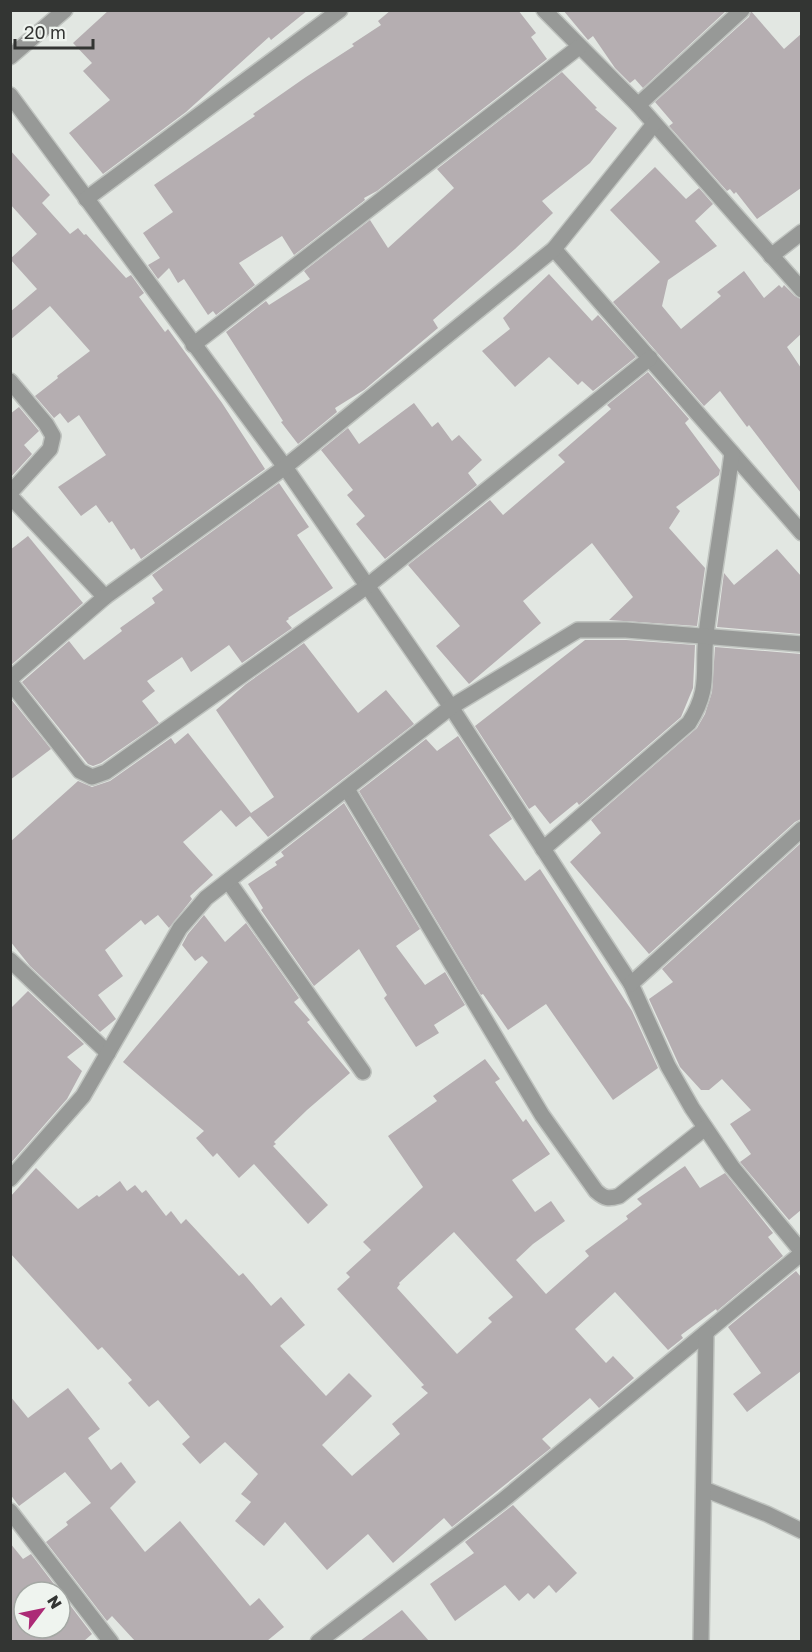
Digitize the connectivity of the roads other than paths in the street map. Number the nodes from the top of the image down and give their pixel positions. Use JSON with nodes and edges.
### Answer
{"nodes":[{"id":1,"x":65,"y":10,"type":"edge"},
{"id":2,"x":340,"y":10,"type":"edge"},
{"id":3,"x":544,"y":10,"type":"edge"},
{"id":4,"x":742,"y":10,"type":"edge"},
{"id":5,"x":579,"y":47,"type":"junction"},
{"id":6,"x":10,"y":57,"type":"edge"},
{"id":7,"x":10,"y":94,"type":"edge"},
{"id":8,"x":638,"y":105,"type":"junction"},
{"id":9,"x":654,"y":124,"type":"junction"},
{"id":10,"x":86,"y":199,"type":"junction"},
{"id":11,"x":801,"y":232,"type":"edge"},
{"id":12,"x":554,"y":249,"type":"junction"},
{"id":13,"x":771,"y":256,"type":"junction"},
{"id":14,"x":801,"y":290,"type":"edge"},
{"id":15,"x":193,"y":345,"type":"junction"},
{"id":16,"x":650,"y":358,"type":"junction"},
{"id":17,"x":10,"y":381,"type":"edge"},
{"id":18,"x":732,"y":453,"type":"junction"},
{"id":19,"x":285,"y":467,"type":"junction"},
{"id":20,"x":10,"y":494,"type":"edge"},
{"id":21,"x":801,"y":533,"type":"edge"},
{"id":22,"x":366,"y":587,"type":"junction"},
{"id":23,"x":105,"y":597,"type":"junction"},
{"id":24,"x":706,"y":637,"type":"junction"},
{"id":25,"x":801,"y":644,"type":"edge"},
{"id":26,"x":10,"y":680,"type":"edge"},
{"id":27,"x":451,"y":707,"type":"junction"},
{"id":28,"x":347,"y":789,"type":"junction"},
{"id":29,"x":801,"y":829,"type":"edge"},
{"id":30,"x":543,"y":849,"type":"junction"},
{"id":31,"x":228,"y":881,"type":"junction"},
{"id":32,"x":10,"y":960,"type":"edge"},
{"id":33,"x":631,"y":984,"type":"junction"},
{"id":34,"x":108,"y":1053,"type":"junction"},
{"id":35,"x":363,"y":1072,"type":"dead end"},
{"id":36,"x":705,"y":1128,"type":"junction"},
{"id":37,"x":10,"y":1179,"type":"edge"},
{"id":38,"x":801,"y":1253,"type":"edge"},
{"id":39,"x":706,"y":1334,"type":"junction"},
{"id":40,"x":704,"y":1489,"type":"junction"},
{"id":41,"x":12,"y":1515,"type":"edge"},
{"id":42,"x":801,"y":1531,"type":"edge"},
{"id":43,"x":111,"y":1641,"type":"edge"},
{"id":44,"x":318,"y":1641,"type":"edge"},
{"id":45,"x":701,"y":1641,"type":"edge"}],
"edges":[{"from":1,"to":6,"type":"street"},
{"from":2,"to":10,"type":"street"},
{"from":3,"to":5,"type":"street"},
{"from":4,"to":8,"type":"street"},
{"from":5,"to":8,"type":"street"},
{"from":5,"to":15,"type":"street"},
{"from":7,"to":10,"type":"street"},
{"from":8,"to":9,"type":"street"},
{"from":9,"to":12,"type":"street"},
{"from":9,"to":13,"type":"street"},
{"from":10,"to":15,"type":"street"},
{"from":11,"to":13,"type":"street"},
{"from":12,"to":16,"type":"street"},
{"from":12,"to":19,"type":"street"},
{"from":13,"to":14,"type":"street"},
{"from":15,"to":19,"type":"street"},
{"from":16,"to":18,"type":"street"},
{"from":16,"to":22,"type":"street"},
{"from":17,"to":20,"type":"street"},
{"from":18,"to":21,"type":"street"},
{"from":18,"to":24,"type":"street"},
{"from":19,"to":22,"type":"street"},
{"from":19,"to":23,"type":"street"},
{"from":20,"to":23,"type":"street"},
{"from":22,"to":26,"type":"street"},
{"from":22,"to":27,"type":"street"},
{"from":23,"to":26,"type":"street"},
{"from":24,"to":25,"type":"street"},
{"from":24,"to":27,"type":"street"},
{"from":24,"to":30,"type":"street"},
{"from":27,"to":28,"type":"street"},
{"from":27,"to":30,"type":"street"},
{"from":28,"to":31,"type":"street"},
{"from":28,"to":36,"type":"street"},
{"from":29,"to":33,"type":"street"},
{"from":30,"to":33,"type":"street"},
{"from":31,"to":34,"type":"street"},
{"from":31,"to":35,"type":"street"},
{"from":32,"to":34,"type":"street"},
{"from":33,"to":36,"type":"street"},
{"from":34,"to":37,"type":"street"},
{"from":36,"to":38,"type":"street"},
{"from":38,"to":39,"type":"street"},
{"from":39,"to":40,"type":"street"},
{"from":39,"to":44,"type":"street"},
{"from":40,"to":42,"type":"street"},
{"from":40,"to":45,"type":"street"},
{"from":41,"to":43,"type":"street"}]}
